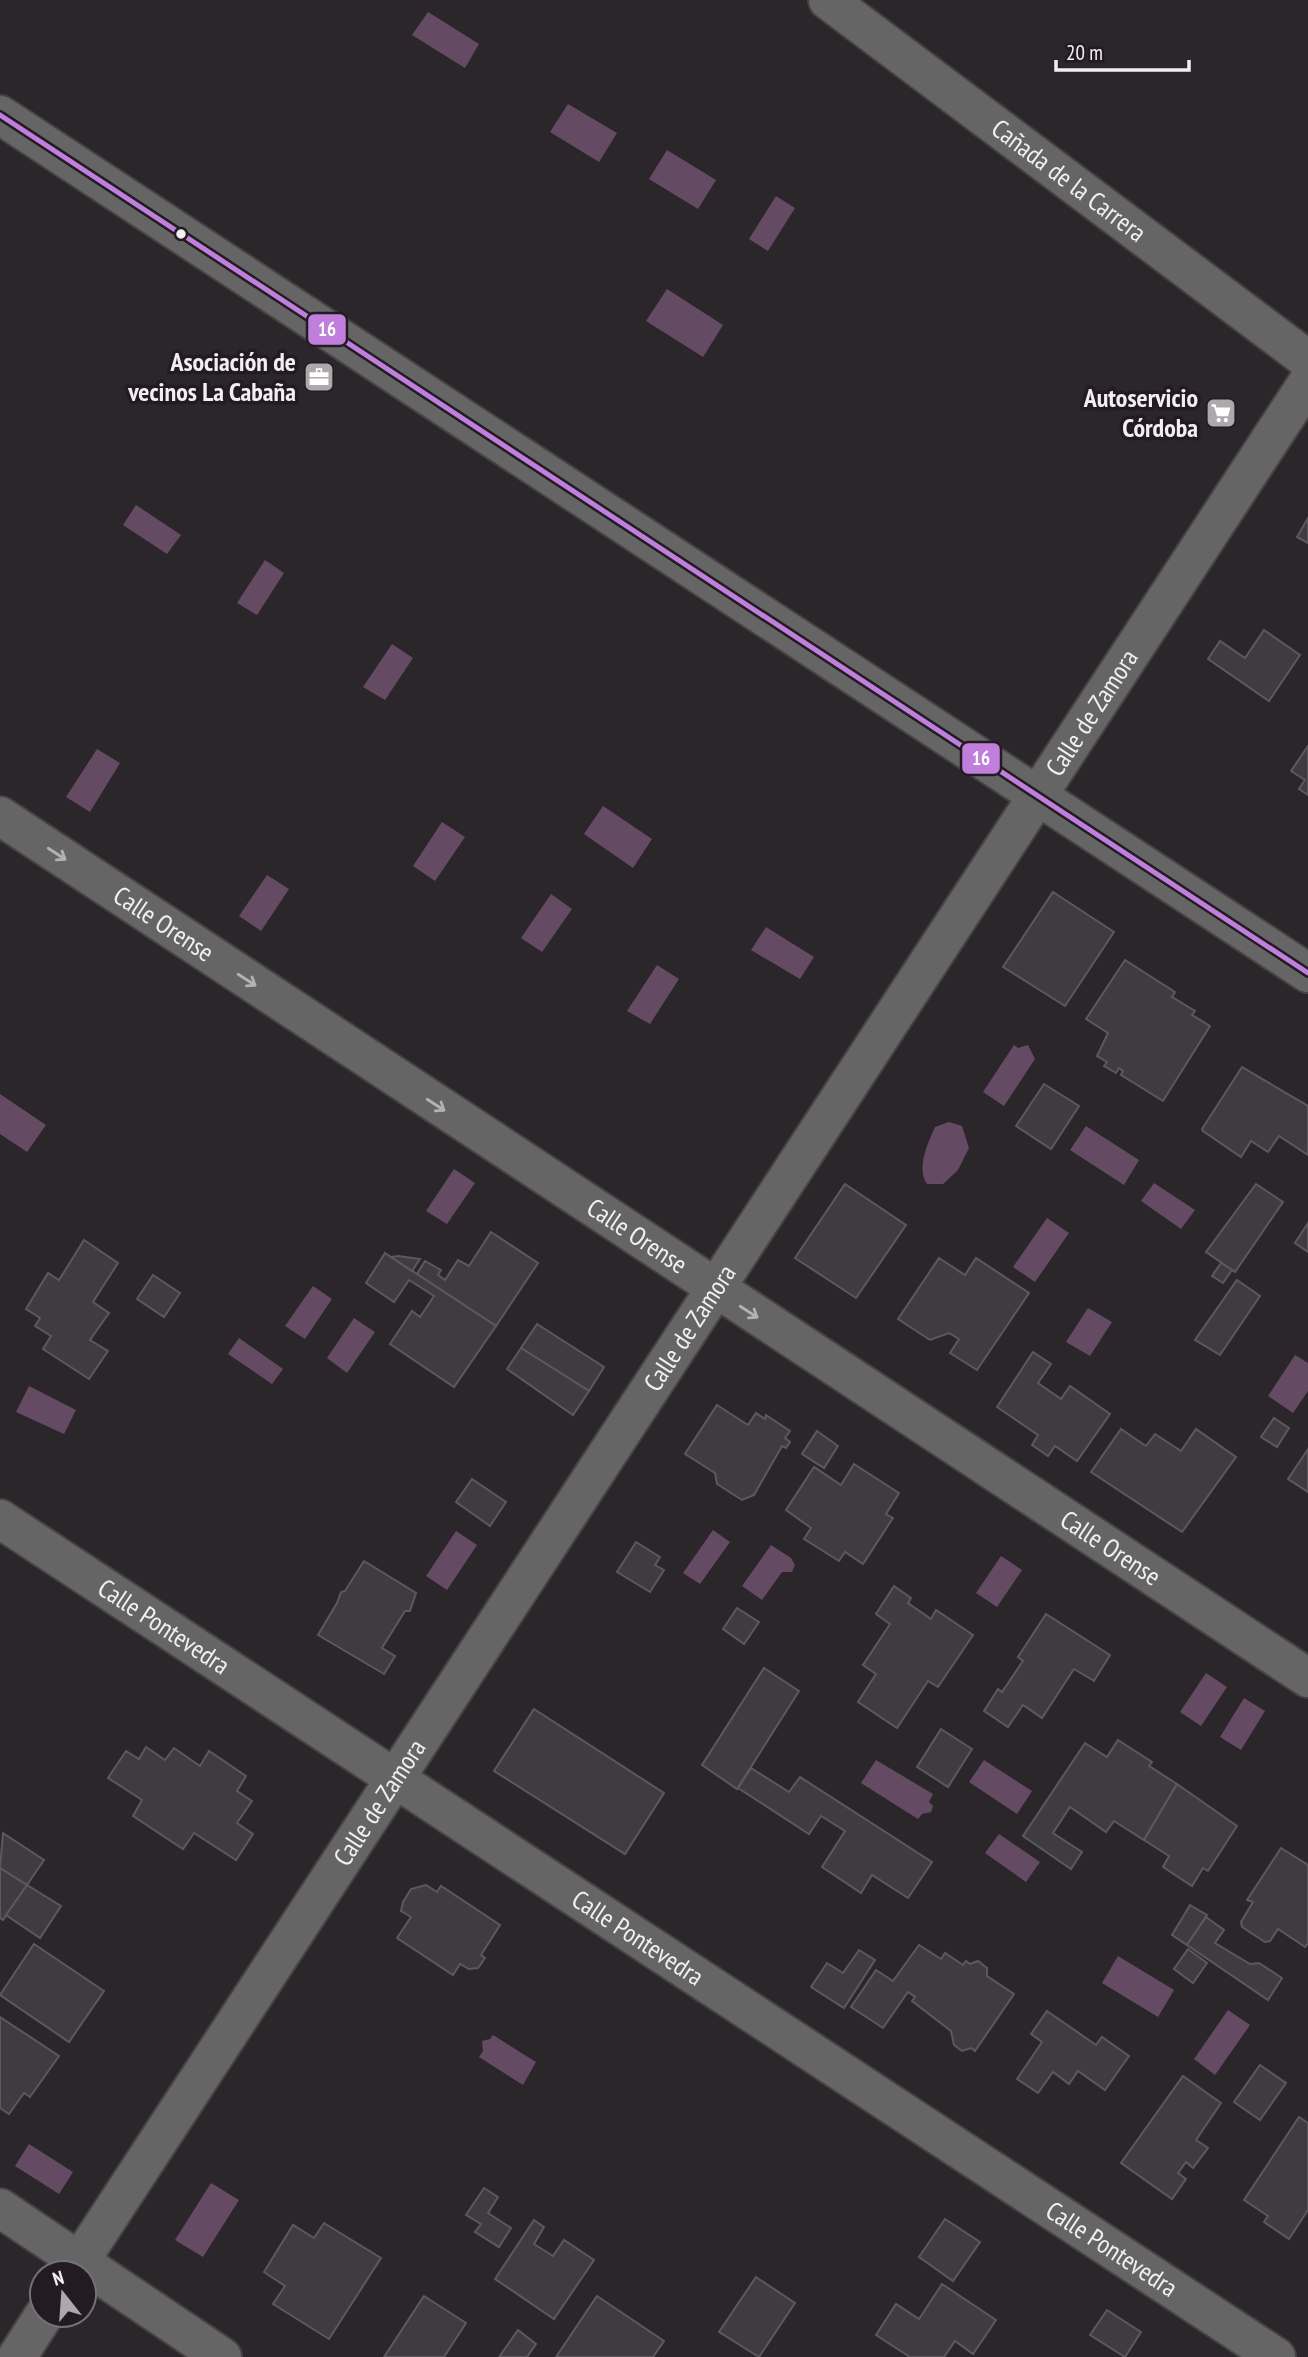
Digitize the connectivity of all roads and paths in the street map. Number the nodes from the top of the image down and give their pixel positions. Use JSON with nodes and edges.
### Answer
{"nodes":[{"id":1,"x":828,"y":0,"type":"edge"},
{"id":2,"x":0,"y":115,"type":"edge"},
{"id":3,"x":1308,"y":360,"type":"edge"},
{"id":4,"x":1308,"y":383,"type":"edge"},
{"id":5,"x":1035,"y":796,"type":"junction"},
{"id":6,"x":0,"y":816,"type":"edge"},
{"id":7,"x":1308,"y":973,"type":"edge"},
{"id":8,"x":713,"y":1288,"type":"junction"},
{"id":9,"x":0,"y":1519,"type":"edge"},
{"id":10,"x":1308,"y":1678,"type":"edge"},
{"id":11,"x":394,"y":1780,"type":"junction"},
{"id":12,"x":0,"y":2208,"type":"edge"},
{"id":13,"x":66,"y":2259,"type":"edge"},
{"id":14,"x":81,"y":2259,"type":"edge"},
{"id":15,"x":98,"y":2281,"type":"edge"},
{"id":16,"x":35,"y":2329,"type":"edge"},
{"id":17,"x":17,"y":2357,"type":"edge"},
{"id":18,"x":222,"y":2357,"type":"edge"},
{"id":19,"x":1276,"y":2357,"type":"edge"}],
"edges":[{"from":1,"to":3,"type":"street","name":"Cañada de la Carrera"},
{"from":2,"to":5,"type":"street"},
{"from":4,"to":5,"type":"street","name":"Calle de Zamora"},
{"from":5,"to":7,"type":"street"},
{"from":5,"to":8,"type":"street","name":"Calle de Zamora"},
{"from":6,"to":8,"type":"street","name":"Calle Orense","one_way":true},
{"from":8,"to":10,"type":"street","name":"Calle Orense","one_way":true},
{"from":8,"to":11,"type":"street","name":"Calle de Zamora"},
{"from":9,"to":11,"type":"street","name":"Calle Pontevedra"},
{"from":11,"to":14,"type":"street","name":"Calle de Zamora"},
{"from":11,"to":19,"type":"street","name":"Calle Pontevedra"},
{"from":12,"to":13,"type":"street"},
{"from":15,"to":18,"type":"street"},
{"from":16,"to":17,"type":"street"}]}
